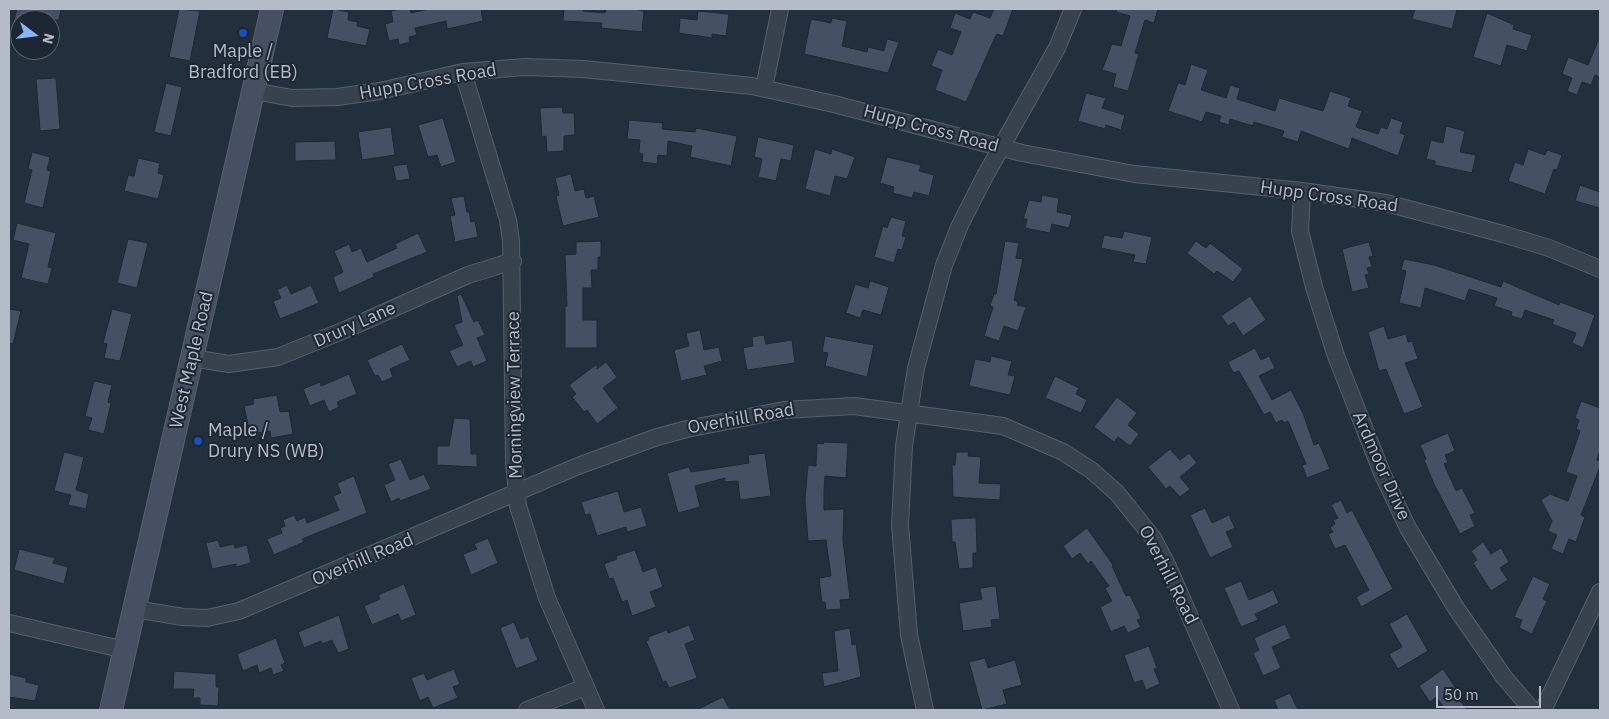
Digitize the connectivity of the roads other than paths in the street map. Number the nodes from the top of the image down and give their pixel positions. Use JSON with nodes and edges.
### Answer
{"nodes":[{"id":1,"x":272,"y":9,"type":"edge"},
{"id":2,"x":780,"y":9,"type":"edge"},
{"id":3,"x":1073,"y":9,"type":"edge"},
{"id":4,"x":463,"y":72,"type":"junction"},
{"id":5,"x":764,"y":88,"type":"junction"},
{"id":6,"x":254,"y":91,"type":"junction"},
{"id":7,"x":1002,"y":148,"type":"junction"},
{"id":8,"x":1302,"y":191,"type":"junction"},
{"id":9,"x":513,"y":261,"type":"junction"},
{"id":10,"x":1600,"y":269,"type":"edge"},
{"id":11,"x":192,"y":358,"type":"junction"},
{"id":12,"x":908,"y":413,"type":"junction"},
{"id":13,"x":516,"y":493,"type":"junction"},
{"id":14,"x":1600,"y":592,"type":"edge"},
{"id":15,"x":135,"y":609,"type":"junction"},
{"id":16,"x":9,"y":623,"type":"edge"},
{"id":17,"x":125,"y":650,"type":"junction"},
{"id":18,"x":585,"y":687,"type":"junction"},
{"id":19,"x":111,"y":710,"type":"edge"},
{"id":20,"x":527,"y":710,"type":"edge"},
{"id":21,"x":596,"y":710,"type":"edge"},
{"id":22,"x":925,"y":710,"type":"edge"},
{"id":23,"x":1231,"y":710,"type":"edge"},
{"id":24,"x":1532,"y":710,"type":"edge"},
{"id":25,"x":1544,"y":710,"type":"edge"}],
"edges":[{"from":1,"to":6,"type":"main road","name":"West Maple Road"},
{"from":2,"to":5,"type":"street"},
{"from":3,"to":7,"type":"street"},
{"from":4,"to":5,"type":"street","name":"Hupp Cross Road"},
{"from":4,"to":6,"type":"street","name":"Hupp Cross Road"},
{"from":4,"to":9,"type":"street","name":"Morningview Terrace"},
{"from":5,"to":7,"type":"street","name":"Hupp Cross Road"},
{"from":6,"to":11,"type":"main road","name":"West Maple Road"},
{"from":7,"to":8,"type":"street","name":"Hupp Cross Road"},
{"from":7,"to":12,"type":"street"},
{"from":8,"to":10,"type":"street","name":"Hupp Cross Road"},
{"from":8,"to":24,"type":"street","name":"Ardmoor Drive"},
{"from":9,"to":11,"type":"street","name":"Drury Lane"},
{"from":9,"to":13,"type":"street","name":"Morningview Terrace"},
{"from":11,"to":15,"type":"main road","name":"West Maple Road"},
{"from":12,"to":13,"type":"street","name":"Overhill Road"},
{"from":12,"to":22,"type":"street"},
{"from":12,"to":23,"type":"street","name":"Overhill Road"},
{"from":13,"to":15,"type":"street","name":"Overhill Road"},
{"from":13,"to":18,"type":"street","name":"Morningview Terrace"},
{"from":14,"to":25,"type":"street"},
{"from":15,"to":17,"type":"main road","name":"West Maple Road"},
{"from":16,"to":17,"type":"street"},
{"from":17,"to":19,"type":"main road","name":"West Maple Road"},
{"from":18,"to":20,"type":"street"},
{"from":18,"to":21,"type":"street","name":"Morningview Terrace"}]}
